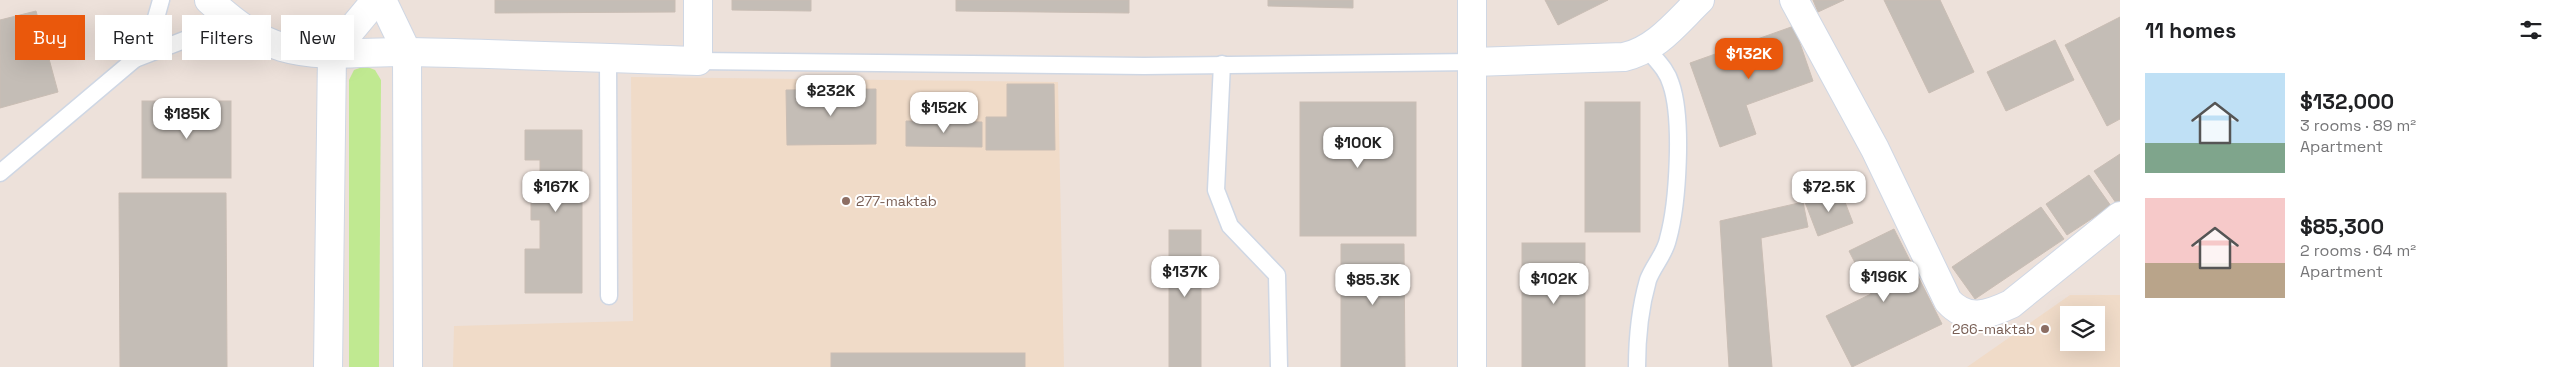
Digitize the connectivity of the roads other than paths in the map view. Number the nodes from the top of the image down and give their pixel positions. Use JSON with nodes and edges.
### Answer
{"nodes":[{"id":1,"x":161,"y":0,"type":"edge"},
{"id":2,"x":209,"y":0,"type":"edge"},
{"id":3,"x":376,"y":0,"type":"edge"},
{"id":4,"x":382,"y":0,"type":"edge"},
{"id":5,"x":698,"y":0,"type":"edge"},
{"id":6,"x":1472,"y":0,"type":"edge"},
{"id":7,"x":1700,"y":0,"type":"edge"},
{"id":8,"x":1794,"y":0,"type":"edge"},
{"id":9,"x":158,"y":15,"type":"edge"},
{"id":10,"x":226,"y":15,"type":"edge"},
{"id":11,"x":354,"y":27,"type":"edge"},
{"id":12,"x":1648,"y":50,"type":"junction"},
{"id":13,"x":407,"y":52,"type":"junction"},
{"id":14,"x":354,"y":53,"type":"edge"},
{"id":15,"x":608,"y":58,"type":"junction"},
{"id":16,"x":135,"y":60,"type":"edge"},
{"id":17,"x":332,"y":60,"type":"edge"},
{"id":18,"x":698,"y":61,"type":"junction"},
{"id":19,"x":1473,"y":62,"type":"junction"},
{"id":20,"x":1222,"y":64,"type":"junction"},
{"id":21,"x":0,"y":172,"type":"edge"},
{"id":22,"x":2120,"y":216,"type":"edge"},
{"id":23,"x":609,"y":296,"type":"dead end"},
{"id":24,"x":328,"y":367,"type":"edge"},
{"id":25,"x":408,"y":367,"type":"edge"},
{"id":26,"x":1279,"y":367,"type":"edge"},
{"id":27,"x":1472,"y":367,"type":"edge"},
{"id":28,"x":1637,"y":367,"type":"edge"}],
"edges":[{"from":1,"to":9,"type":"lane"},
{"from":2,"to":10,"type":"street"},
{"from":3,"to":11,"type":"street"},
{"from":4,"to":13,"type":"street"},
{"from":5,"to":18,"type":"street"},
{"from":6,"to":19,"type":"street"},
{"from":7,"to":12,"type":"street"},
{"from":8,"to":22,"type":"street"},
{"from":12,"to":19,"type":"street"},
{"from":12,"to":28,"type":"lane"},
{"from":13,"to":14,"type":"street"},
{"from":13,"to":15,"type":"street"},
{"from":13,"to":25,"type":"street"},
{"from":15,"to":18,"type":"street"},
{"from":15,"to":23,"type":"lane"},
{"from":16,"to":21,"type":"lane"},
{"from":17,"to":24,"type":"street"},
{"from":18,"to":20,"type":"lane"},
{"from":19,"to":20,"type":"lane"},
{"from":19,"to":27,"type":"street"},
{"from":20,"to":26,"type":"lane"}]}
